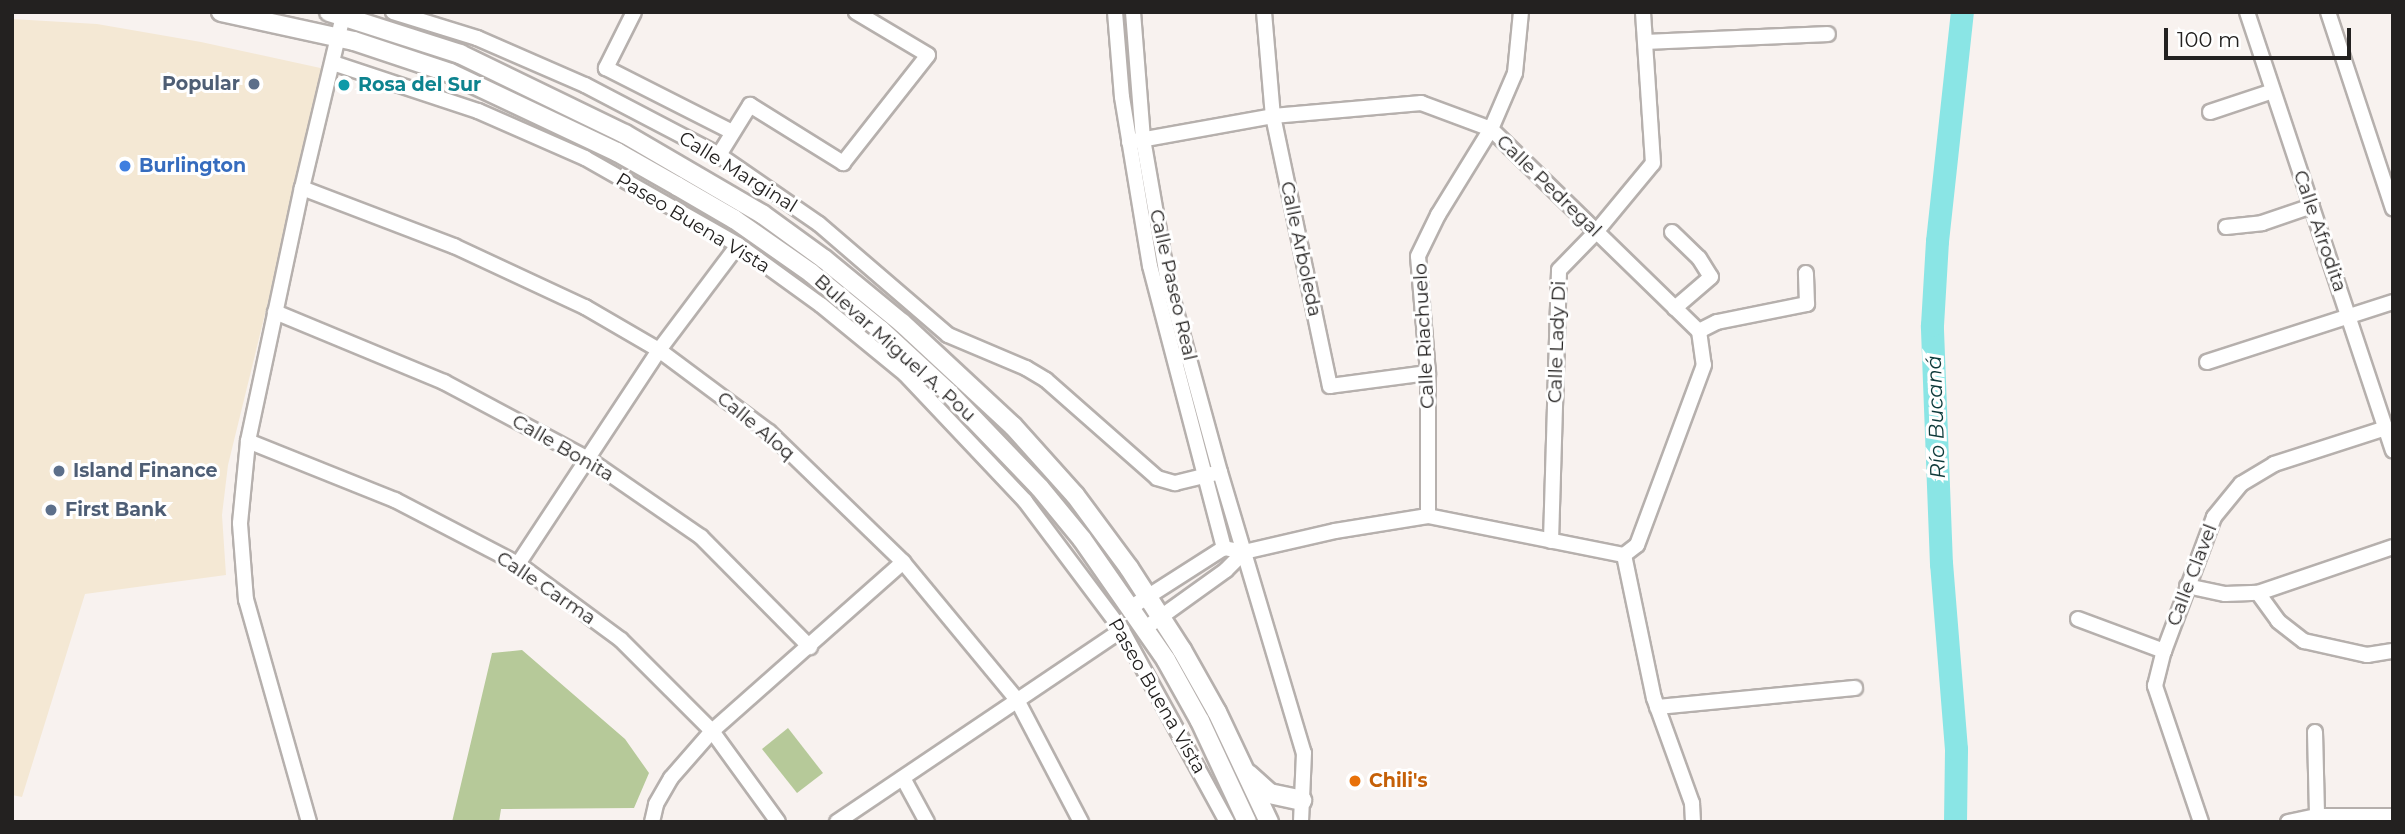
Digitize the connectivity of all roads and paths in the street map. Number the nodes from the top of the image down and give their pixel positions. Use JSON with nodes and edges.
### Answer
{"nodes":[{"id":1,"x":221,"y":12,"type":"edge"},
{"id":2,"x":393,"y":12,"type":"edge"},
{"id":3,"x":634,"y":12,"type":"edge"},
{"id":4,"x":856,"y":12,"type":"edge"},
{"id":5,"x":1115,"y":12,"type":"edge"},
{"id":6,"x":1133,"y":12,"type":"edge"},
{"id":7,"x":1264,"y":12,"type":"edge"},
{"id":8,"x":1521,"y":12,"type":"edge"},
{"id":9,"x":1643,"y":12,"type":"edge"},
{"id":10,"x":2247,"y":12,"type":"edge"},
{"id":11,"x":2328,"y":12,"type":"edge"},
{"id":12,"x":339,"y":14,"type":"edge"},
{"id":13,"x":1828,"y":34,"type":"dead end"},
{"id":14,"x":339,"y":37,"type":"junction"},
{"id":15,"x":1646,"y":42,"type":"junction"},
{"id":16,"x":333,"y":63,"type":"junction"},
{"id":17,"x":2273,"y":91,"type":"junction"},
{"id":18,"x":2210,"y":112,"type":"dead end"},
{"id":19,"x":1273,"y":116,"type":"junction"},
{"id":20,"x":1491,"y":129,"type":"junction"},
{"id":21,"x":733,"y":132,"type":"junction"},
{"id":22,"x":1136,"y":140,"type":"junction"},
{"id":23,"x":719,"y":155,"type":"junction"},
{"id":24,"x":302,"y":188,"type":"junction"},
{"id":25,"x":2312,"y":206,"type":"junction"},
{"id":26,"x":2393,"y":209,"type":"edge"},
{"id":27,"x":2226,"y":227,"type":"dead end"},
{"id":28,"x":1596,"y":232,"type":"junction"},
{"id":29,"x":1672,"y":232,"type":"dead end"},
{"id":30,"x":738,"y":245,"type":"junction"},
{"id":31,"x":1806,"y":273,"type":"dead end"},
{"id":32,"x":2393,"y":302,"type":"edge"},
{"id":33,"x":1675,"y":308,"type":"junction"},
{"id":34,"x":275,"y":313,"type":"junction"},
{"id":35,"x":2349,"y":316,"type":"junction"},
{"id":36,"x":1699,"y":331,"type":"junction"},
{"id":37,"x":659,"y":350,"type":"junction"},
{"id":38,"x":2207,"y":362,"type":"dead end"},
{"id":39,"x":1429,"y":373,"type":"junction"},
{"id":40,"x":2386,"y":428,"type":"junction"},
{"id":41,"x":248,"y":441,"type":"junction"},
{"id":42,"x":2393,"y":450,"type":"edge"},
{"id":43,"x":589,"y":459,"type":"junction"},
{"id":44,"x":1213,"y":474,"type":"junction"},
{"id":45,"x":1428,"y":516,"type":"junction"},
{"id":46,"x":1551,"y":541,"type":"junction"},
{"id":47,"x":2393,"y":547,"type":"edge"},
{"id":48,"x":1224,"y":548,"type":"junction"},
{"id":49,"x":1244,"y":552,"type":"junction"},
{"id":50,"x":1624,"y":555,"type":"junction"},
{"id":51,"x":903,"y":562,"type":"junction"},
{"id":52,"x":518,"y":564,"type":"junction"},
{"id":53,"x":2187,"y":586,"type":"junction"},
{"id":54,"x":2258,"y":593,"type":"junction"},
{"id":55,"x":1147,"y":597,"type":"junction"},
{"id":56,"x":1130,"y":608,"type":"junction"},
{"id":57,"x":1161,"y":618,"type":"junction"},
{"id":58,"x":2078,"y":619,"type":"dead end"},
{"id":59,"x":1122,"y":629,"type":"junction"},
{"id":60,"x":1144,"y":629,"type":"junction"},
{"id":61,"x":810,"y":647,"type":"junction"},
{"id":62,"x":2164,"y":651,"type":"junction"},
{"id":63,"x":2393,"y":651,"type":"edge"},
{"id":64,"x":1855,"y":688,"type":"dead end"},
{"id":65,"x":1017,"y":700,"type":"junction"},
{"id":66,"x":1657,"y":706,"type":"junction"},
{"id":67,"x":712,"y":731,"type":"junction"},
{"id":68,"x":2315,"y":732,"type":"dead end"},
{"id":69,"x":1248,"y":774,"type":"junction"},
{"id":70,"x":903,"y":778,"type":"junction"},
{"id":71,"x":1300,"y":800,"type":"junction"},
{"id":72,"x":2317,"y":816,"type":"junction"},
{"id":73,"x":2393,"y":816,"type":"edge"},
{"id":74,"x":309,"y":822,"type":"edge"},
{"id":75,"x":652,"y":822,"type":"edge"},
{"id":76,"x":778,"y":822,"type":"edge"},
{"id":77,"x":837,"y":822,"type":"edge"},
{"id":78,"x":927,"y":822,"type":"edge"},
{"id":79,"x":1081,"y":822,"type":"edge"},
{"id":80,"x":1227,"y":822,"type":"edge"},
{"id":81,"x":1247,"y":822,"type":"edge"},
{"id":82,"x":1269,"y":822,"type":"edge"},
{"id":83,"x":1300,"y":822,"type":"edge"},
{"id":84,"x":1693,"y":822,"type":"edge"},
{"id":85,"x":2201,"y":822,"type":"edge"},
{"id":86,"x":2288,"y":822,"type":"edge"}],
"edges":[{"from":1,"to":14,"type":"main road","name":"Bulevar Miguel A. Pou"},
{"from":2,"to":23,"type":"street","name":"Calle Marginal"},
{"from":3,"to":21,"type":"street"},
{"from":4,"to":21,"type":"street"},
{"from":5,"to":22,"type":"street","name":"Calle Paseo Real"},
{"from":6,"to":22,"type":"street","name":"Calle Paseo Real"},
{"from":7,"to":19,"type":"street","name":"Calle Arboleda"},
{"from":8,"to":20,"type":"street","name":"Calle Riachuelo"},
{"from":9,"to":15,"type":"street","name":"Calle Lady Di"},
{"from":10,"to":17,"type":"street","name":"Calle Afrodita"},
{"from":11,"to":26,"type":"street"},
{"from":12,"to":14,"type":"street"},
{"from":12,"to":55,"type":"main road","name":"Bulevar Miguel A. Pou"},
{"from":13,"to":15,"type":"street"},
{"from":14,"to":16,"type":"street"},
{"from":14,"to":56,"type":"main road","name":"Bulevar Miguel A. Pou"},
{"from":15,"to":28,"type":"street","name":"Calle Lady Di"},
{"from":16,"to":24,"type":"street"},
{"from":16,"to":30,"type":"street","name":"Paseo Buena Vista"},
{"from":17,"to":18,"type":"street"},
{"from":17,"to":25,"type":"street","name":"Calle Afrodita"},
{"from":19,"to":20,"type":"street","name":"Calle Pedregal"},
{"from":19,"to":22,"type":"street","name":"Calle Pedregal"},
{"from":19,"to":39,"type":"street","name":"Calle Arboleda"},
{"from":20,"to":28,"type":"street","name":"Calle Pedregal"},
{"from":20,"to":39,"type":"street","name":"Calle Riachuelo"},
{"from":21,"to":23,"type":"street"},
{"from":22,"to":44,"type":"street","name":"Calle Paseo Real"},
{"from":23,"to":44,"type":"street","name":"Calle Marginal"},
{"from":24,"to":34,"type":"street"},
{"from":24,"to":37,"type":"street","name":"Calle Aloq"},
{"from":25,"to":27,"type":"street"},
{"from":25,"to":35,"type":"street","name":"Calle Afrodita"},
{"from":28,"to":33,"type":"street","name":"Calle Pedregal"},
{"from":28,"to":46,"type":"street","name":"Calle Lady Di"},
{"from":29,"to":33,"type":"street"},
{"from":30,"to":37,"type":"street"},
{"from":30,"to":59,"type":"street","name":"Paseo Buena Vista"},
{"from":31,"to":36,"type":"street"},
{"from":32,"to":35,"type":"street"},
{"from":33,"to":36,"type":"street","name":"Calle Pedregal"},
{"from":34,"to":41,"type":"street"},
{"from":34,"to":43,"type":"street","name":"Calle Bonita"},
{"from":35,"to":38,"type":"street"},
{"from":35,"to":40,"type":"street","name":"Calle Afrodita"},
{"from":36,"to":50,"type":"street"},
{"from":37,"to":43,"type":"street"},
{"from":37,"to":51,"type":"street","name":"Calle Aloq"},
{"from":39,"to":45,"type":"street","name":"Calle Riachuelo"},
{"from":40,"to":42,"type":"street","name":"Calle Afrodita"},
{"from":40,"to":53,"type":"street","name":"Calle Clavel"},
{"from":41,"to":52,"type":"street","name":"Calle Carma"},
{"from":41,"to":74,"type":"street"},
{"from":43,"to":52,"type":"street"},
{"from":43,"to":61,"type":"street","name":"Calle Bonita"},
{"from":44,"to":48,"type":"street","name":"Calle Paseo Real"},
{"from":44,"to":49,"type":"street","name":"Calle Paseo Real"},
{"from":45,"to":46,"type":"street"},
{"from":45,"to":49,"type":"street"},
{"from":46,"to":50,"type":"street"},
{"from":47,"to":54,"type":"street"},
{"from":48,"to":49,"type":"street"},
{"from":48,"to":55,"type":"street"},
{"from":49,"to":57,"type":"street"},
{"from":49,"to":71,"type":"street"},
{"from":50,"to":66,"type":"street"},
{"from":51,"to":61,"type":"street"},
{"from":51,"to":65,"type":"street","name":"Calle Aloq"},
{"from":52,"to":67,"type":"street","name":"Calle Carma"},
{"from":53,"to":54,"type":"street"},
{"from":53,"to":62,"type":"street","name":"Calle Clavel"},
{"from":54,"to":63,"type":"street"},
{"from":55,"to":56,"type":"street"},
{"from":55,"to":57,"type":"main road","name":"Bulevar Miguel A. Pou"},
{"from":56,"to":60,"type":"main road","name":"Bulevar Miguel A. Pou"},
{"from":57,"to":60,"type":"street"},
{"from":57,"to":69,"type":"main road","name":"Bulevar Miguel A. Pou"},
{"from":58,"to":62,"type":"street"},
{"from":59,"to":65,"type":"street"},
{"from":59,"to":80,"type":"street","name":"Paseo Buena Vista"},
{"from":60,"to":81,"type":"main road","name":"Bulevar Miguel A. Pou"},
{"from":61,"to":67,"type":"street"},
{"from":62,"to":85,"type":"street","name":"Calle Clavel"},
{"from":64,"to":66,"type":"street"},
{"from":65,"to":70,"type":"street"},
{"from":65,"to":79,"type":"street","name":"Calle Aloq"},
{"from":66,"to":84,"type":"street"},
{"from":67,"to":75,"type":"street"},
{"from":67,"to":76,"type":"street","name":"Calle Carma"},
{"from":68,"to":72,"type":"street"},
{"from":69,"to":71,"type":"highway"},
{"from":69,"to":82,"type":"main road","name":"Bulevar Miguel A. Pou"},
{"from":70,"to":77,"type":"street"},
{"from":70,"to":78,"type":"street"},
{"from":71,"to":83,"type":"street"},
{"from":72,"to":73,"type":"street"},
{"from":72,"to":86,"type":"street"}]}
